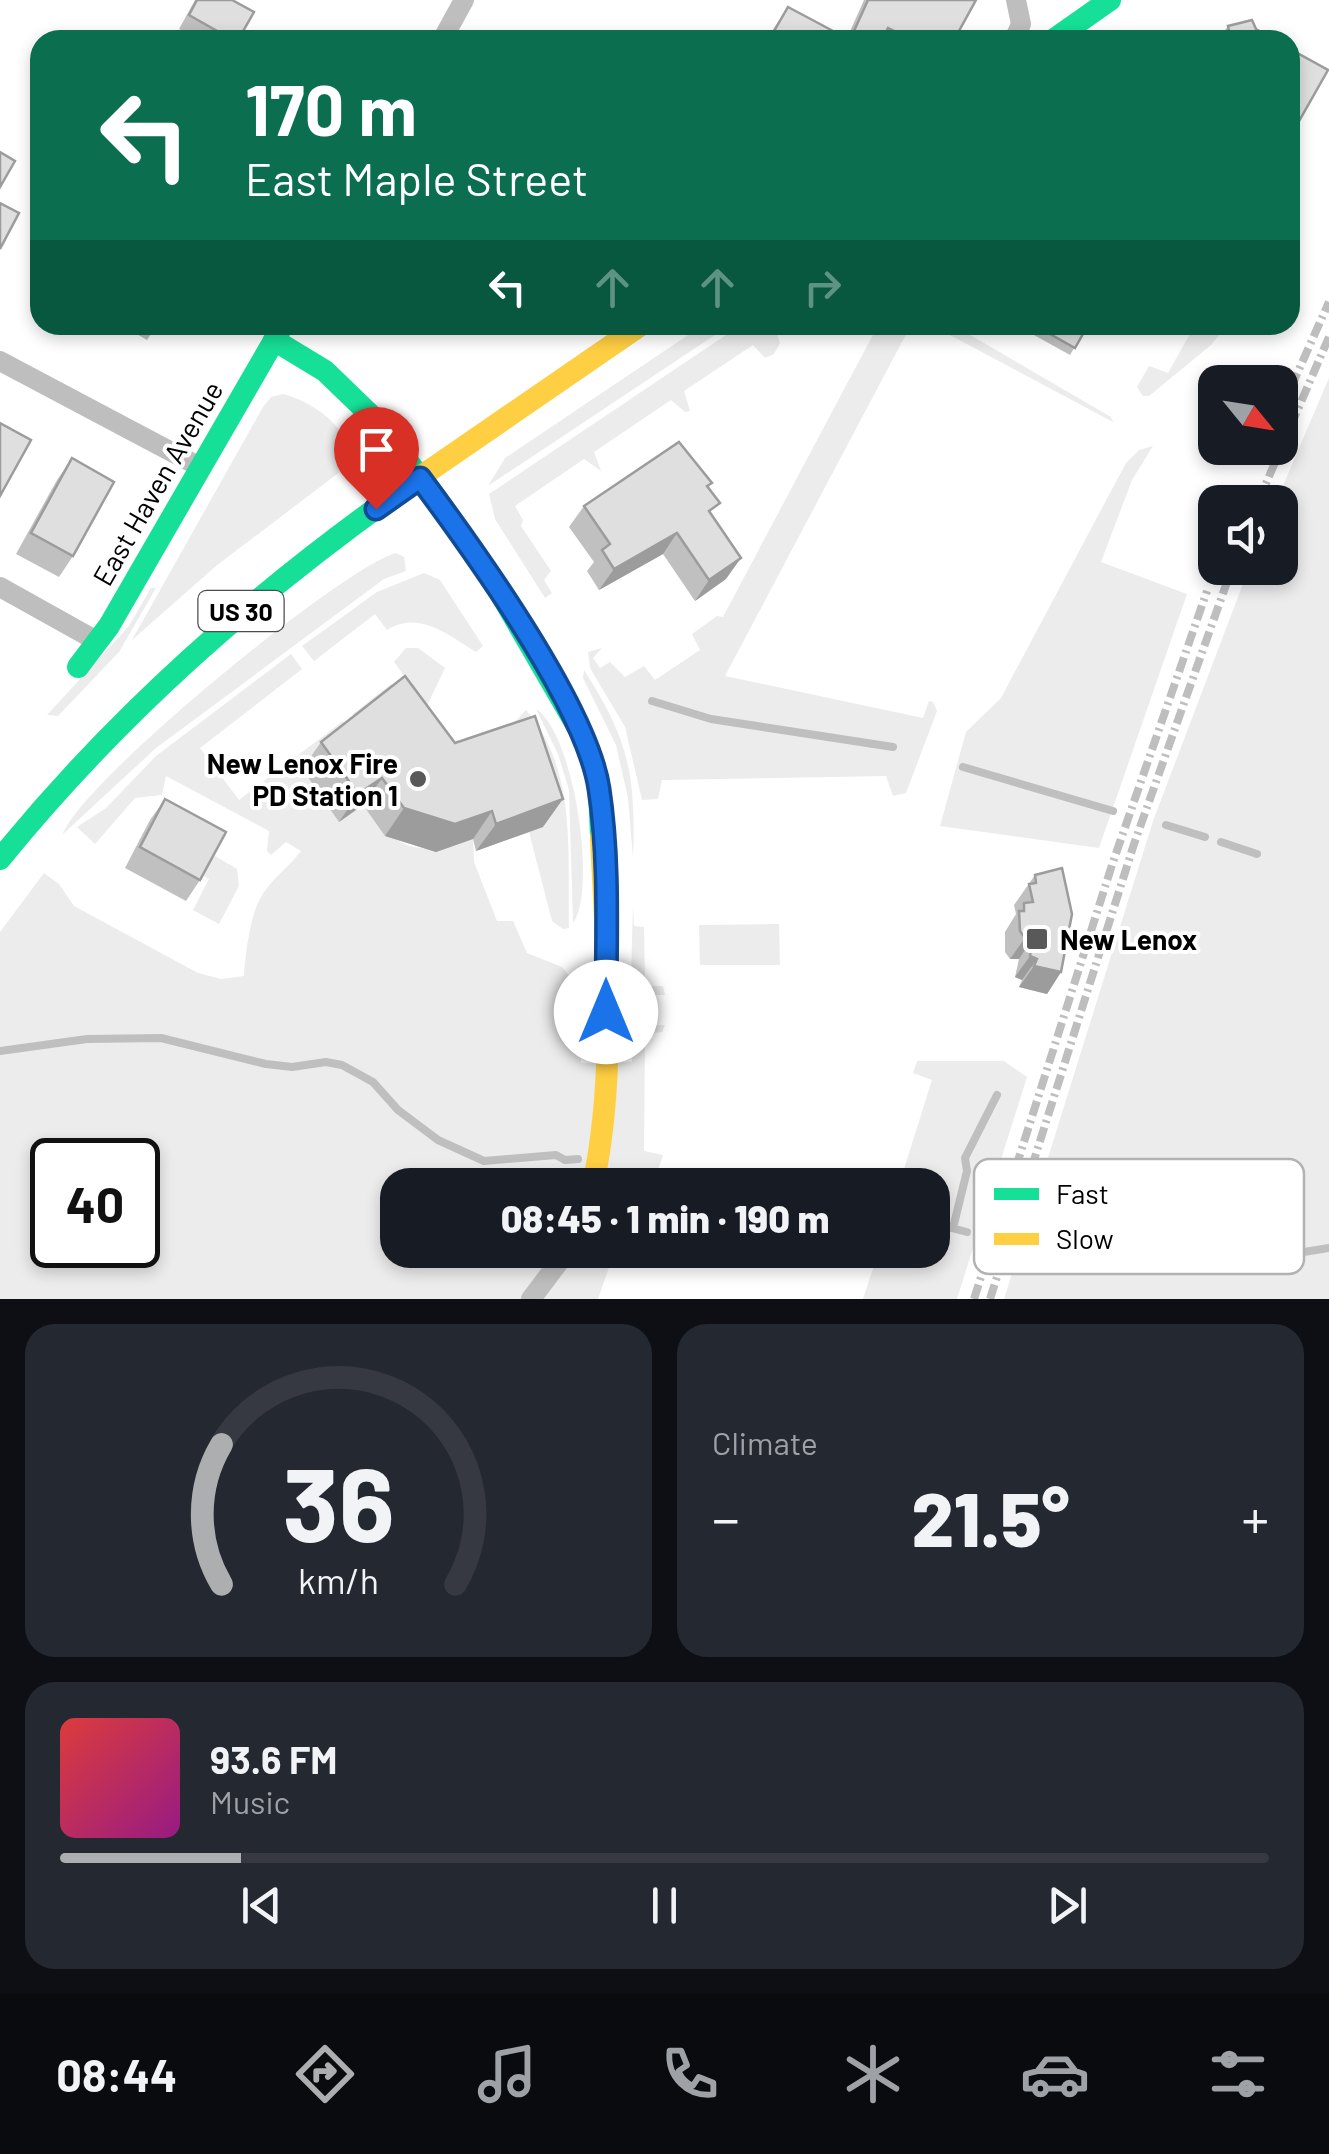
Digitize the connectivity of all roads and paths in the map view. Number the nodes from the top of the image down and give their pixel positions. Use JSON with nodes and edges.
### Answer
{"nodes":[{"id":1,"x":464,"y":0,"type":"edge"},
{"id":2,"x":1016,"y":0,"type":"edge"},
{"id":3,"x":1093,"y":0,"type":"edge"},
{"id":4,"x":1110,"y":0,"type":"edge"},
{"id":5,"x":448,"y":30,"type":"edge"},
{"id":6,"x":1018,"y":30,"type":"edge"},
{"id":7,"x":1066,"y":30,"type":"edge"},
{"id":8,"x":277,"y":335,"type":"edge"},
{"id":9,"x":283,"y":335,"type":"edge"},
{"id":10,"x":626,"y":335,"type":"edge"},
{"id":11,"x":0,"y":361,"type":"edge"},
{"id":12,"x":200,"y":468,"type":"junction"},
{"id":13,"x":420,"y":478,"type":"junction"},
{"id":14,"x":0,"y":587,"type":"edge"},
{"id":15,"x":95,"y":640,"type":"junction"},
{"id":16,"x":78,"y":667,"type":"dead end"},
{"id":17,"x":0,"y":859,"type":"edge"},
{"id":18,"x":597,"y":1168,"type":"edge"},
{"id":19,"x":554,"y":1268,"type":"edge"},
{"id":20,"x":531,"y":1299,"type":"edge"}],
"edges":[{"from":1,"to":5,"type":"street"},
{"from":2,"to":6,"type":"street"},
{"from":3,"to":4,"type":"street"},
{"from":4,"to":7,"type":"street"},
{"from":8,"to":12,"type":"street","name":"East Haven Avenue"},
{"from":9,"to":13,"type":"street"},
{"from":10,"to":13,"type":"street","number":"US 30"},
{"from":11,"to":12,"type":"street"},
{"from":12,"to":15,"type":"street","name":"East Haven Avenue"},
{"from":13,"to":17,"type":"street","number":"US 30"},
{"from":13,"to":18,"type":"street"},
{"from":14,"to":15,"type":"street"},
{"from":15,"to":16,"type":"street","name":"East Haven Avenue"},
{"from":19,"to":20,"type":"street"}]}
